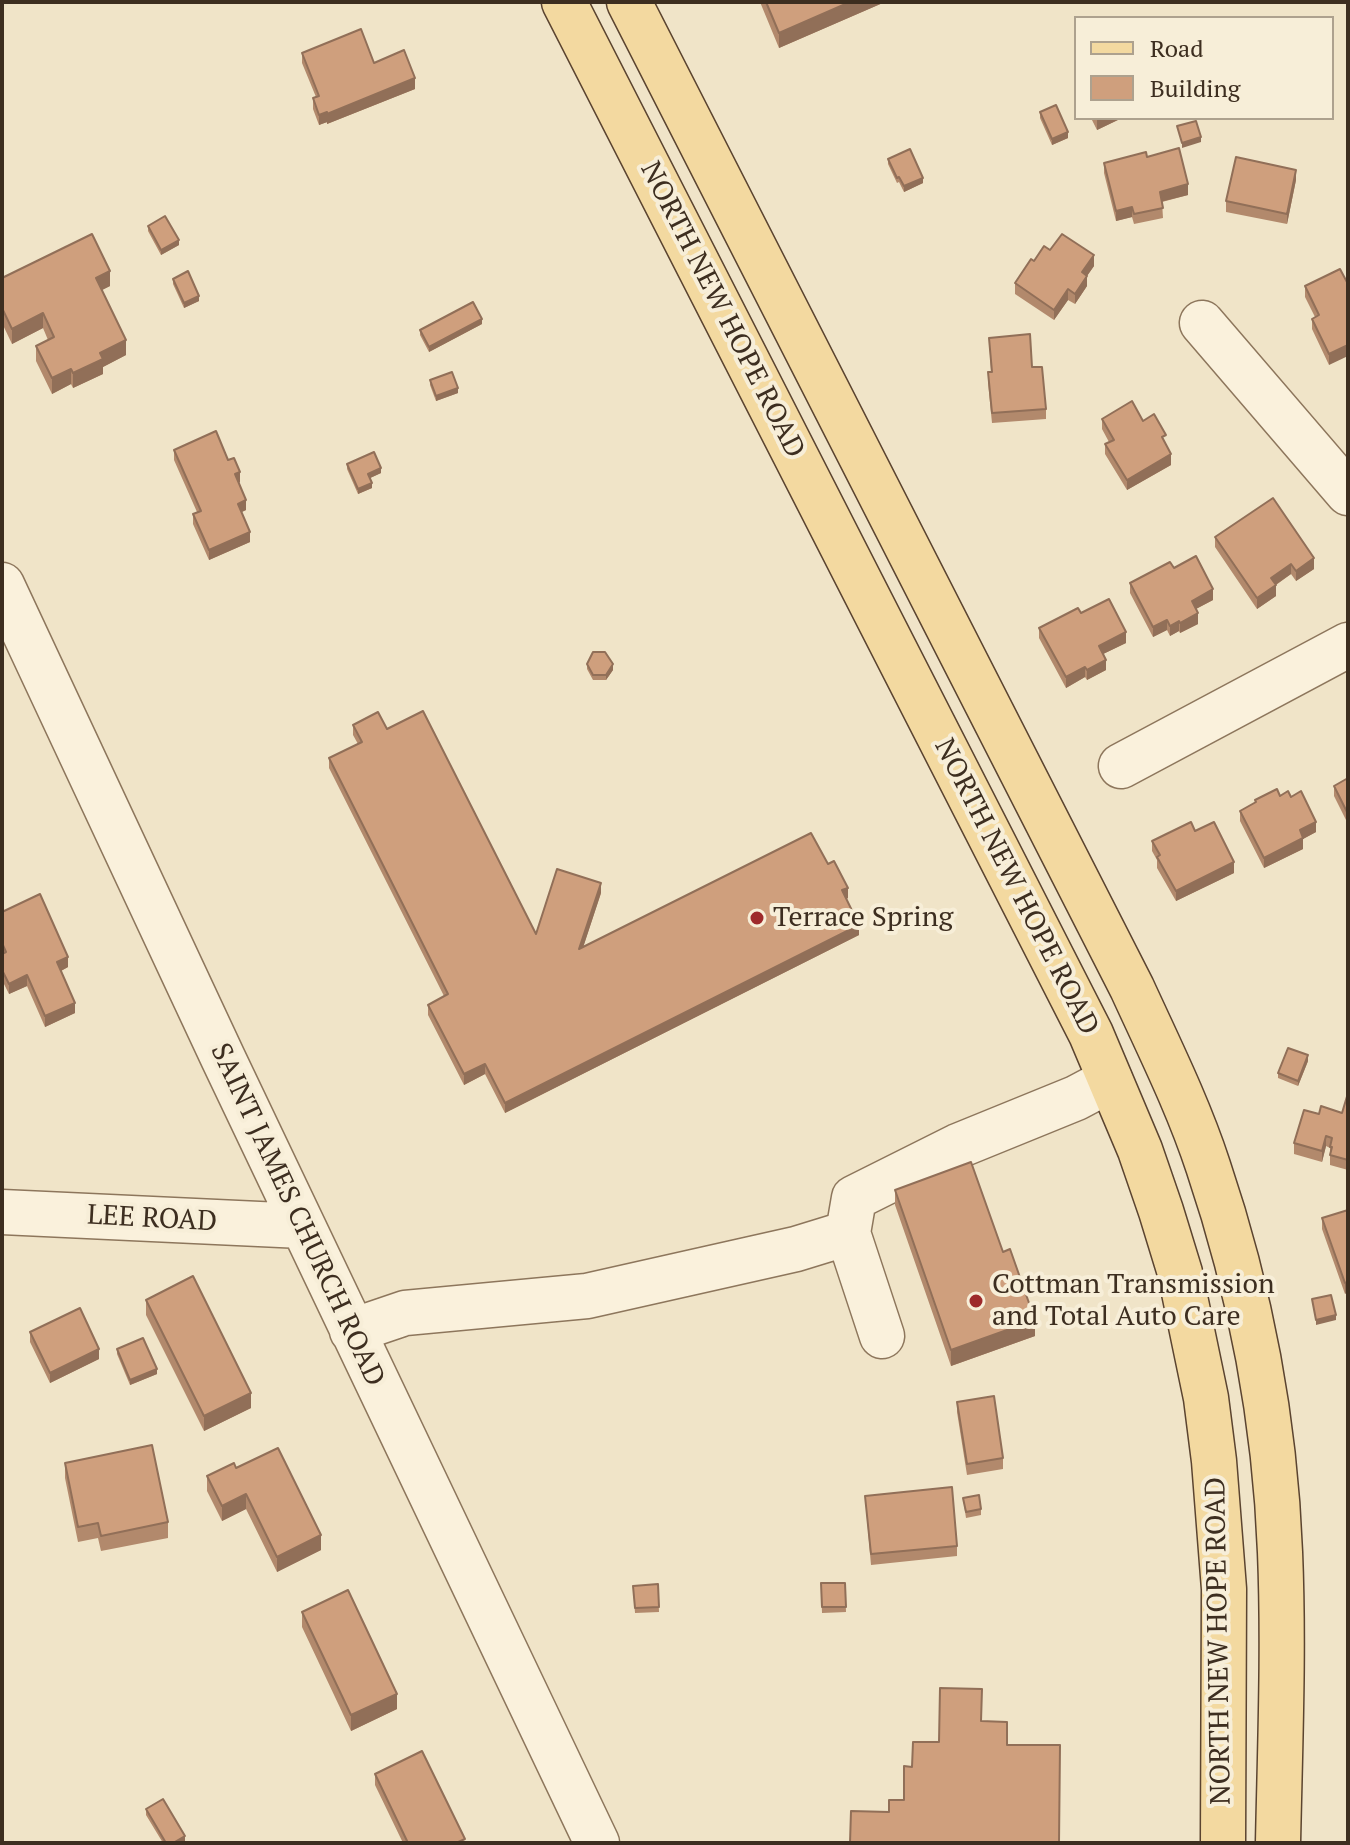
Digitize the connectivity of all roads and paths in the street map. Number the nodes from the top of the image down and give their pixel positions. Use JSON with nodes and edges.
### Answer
{"nodes":[{"id":1,"x":564,"y":2,"type":"edge"},
{"id":2,"x":629,"y":2,"type":"edge"},
{"id":3,"x":1202,"y":323,"type":"dead end"},
{"id":4,"x":1348,"y":493,"type":"edge"},
{"id":5,"x":2,"y":585,"type":"edge"},
{"id":6,"x":1348,"y":645,"type":"edge"},
{"id":7,"x":1121,"y":766,"type":"dead end"},
{"id":8,"x":1110,"y":1080,"type":"junction"},
{"id":9,"x":2,"y":1212,"type":"edge"},
{"id":10,"x":302,"y":1226,"type":"junction"},
{"id":11,"x":848,"y":1233,"type":"junction"},
{"id":12,"x":352,"y":1331,"type":"junction"},
{"id":13,"x":882,"y":1336,"type":"dead end"},
{"id":14,"x":597,"y":1843,"type":"edge"},
{"id":15,"x":1223,"y":1843,"type":"edge"},
{"id":16,"x":1278,"y":1843,"type":"edge"}],
"edges":[{"from":1,"to":8,"type":"main road","name":"NORTH NEW HOPE ROAD"},
{"from":2,"to":16,"type":"main road","name":"NORTH NEW HOPE ROAD"},
{"from":3,"to":4,"type":"street"},
{"from":5,"to":10,"type":"street","name":"SAINT JAMES CHURCH ROAD"},
{"from":6,"to":7,"type":"street"},
{"from":8,"to":11,"type":"street"},
{"from":8,"to":15,"type":"main road","name":"NORTH NEW HOPE ROAD"},
{"from":9,"to":10,"type":"street","name":"LEE ROAD"},
{"from":10,"to":12,"type":"street","name":"SAINT JAMES CHURCH ROAD"},
{"from":11,"to":12,"type":"street"},
{"from":11,"to":13,"type":"street"},
{"from":12,"to":14,"type":"street","name":"SAINT JAMES CHURCH ROAD"}]}
